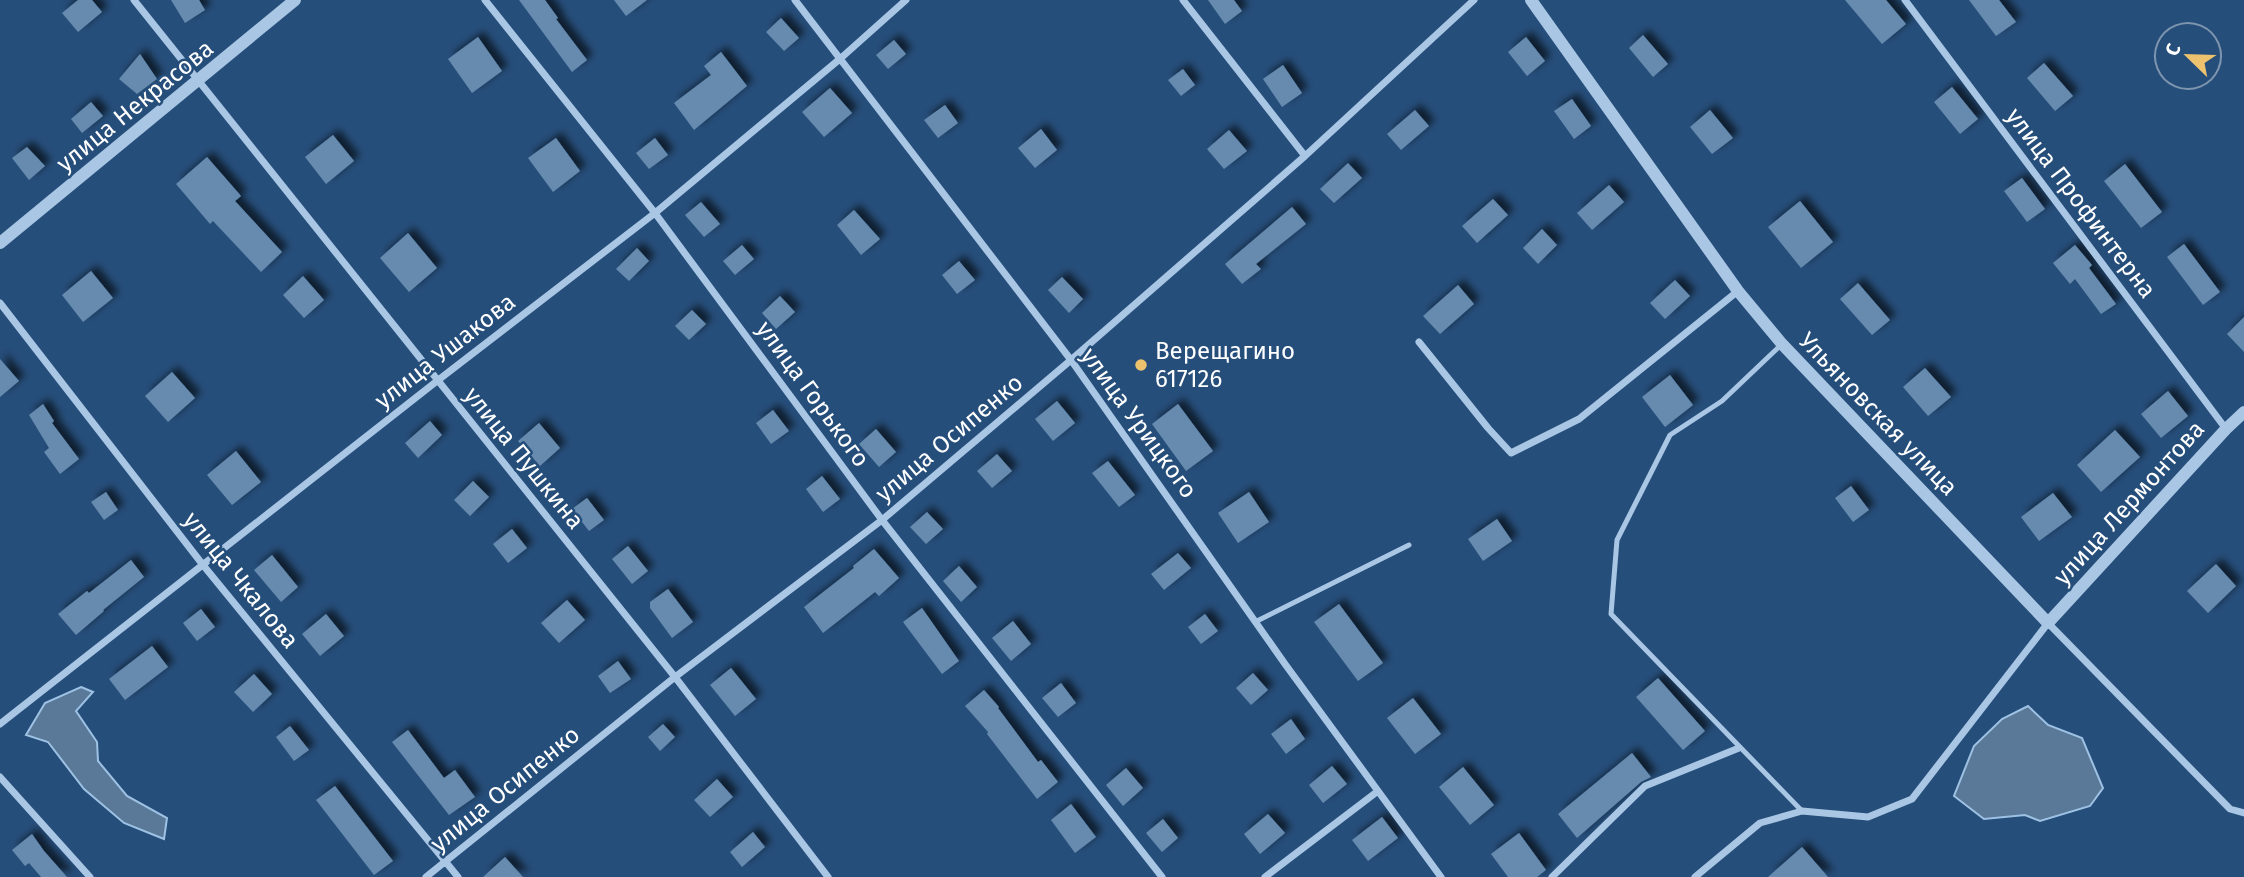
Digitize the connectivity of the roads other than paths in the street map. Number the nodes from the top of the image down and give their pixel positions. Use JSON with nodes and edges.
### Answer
{"nodes":[{"id":1,"x":134,"y":0,"type":"edge"},
{"id":2,"x":295,"y":0,"type":"edge"},
{"id":3,"x":485,"y":0,"type":"edge"},
{"id":4,"x":795,"y":0,"type":"edge"},
{"id":5,"x":906,"y":0,"type":"edge"},
{"id":6,"x":1183,"y":0,"type":"edge"},
{"id":7,"x":1474,"y":0,"type":"edge"},
{"id":8,"x":1531,"y":0,"type":"edge"},
{"id":9,"x":1905,"y":0,"type":"edge"},
{"id":10,"x":841,"y":58,"type":"junction"},
{"id":11,"x":198,"y":82,"type":"junction"},
{"id":12,"x":1305,"y":156,"type":"junction"},
{"id":13,"x":655,"y":213,"type":"junction"},
{"id":14,"x":0,"y":243,"type":"edge"},
{"id":15,"x":1738,"y":291,"type":"junction"},
{"id":16,"x":0,"y":303,"type":"edge"},
{"id":17,"x":1419,"y":342,"type":"dead end"},
{"id":18,"x":1782,"y":344,"type":"junction"},
{"id":19,"x":1071,"y":360,"type":"junction"},
{"id":20,"x":437,"y":381,"type":"junction"},
{"id":21,"x":2244,"y":412,"type":"edge"},
{"id":22,"x":2226,"y":429,"type":"junction"},
{"id":23,"x":882,"y":520,"type":"junction"},
{"id":24,"x":1409,"y":545,"type":"dead end"},
{"id":25,"x":203,"y":565,"type":"junction"},
{"id":26,"x":1257,"y":621,"type":"junction"},
{"id":27,"x":2048,"y":623,"type":"junction"},
{"id":28,"x":675,"y":677,"type":"junction"},
{"id":29,"x":0,"y":724,"type":"edge"},
{"id":30,"x":1739,"y":748,"type":"junction"},
{"id":31,"x":0,"y":777,"type":"edge"},
{"id":32,"x":1378,"y":791,"type":"junction"},
{"id":33,"x":1802,"y":811,"type":"junction"},
{"id":34,"x":2244,"y":813,"type":"edge"},
{"id":35,"x":447,"y":862,"type":"junction"},
{"id":36,"x":90,"y":877,"type":"edge"},
{"id":37,"x":426,"y":877,"type":"edge"},
{"id":38,"x":458,"y":877,"type":"edge"},
{"id":39,"x":828,"y":877,"type":"edge"},
{"id":40,"x":1163,"y":877,"type":"edge"},
{"id":41,"x":1265,"y":877,"type":"edge"},
{"id":42,"x":1441,"y":877,"type":"edge"},
{"id":43,"x":1552,"y":877,"type":"edge"},
{"id":44,"x":1695,"y":877,"type":"edge"}],
"edges":[{"from":1,"to":11,"type":"street","name":"улица Пушкина"},
{"from":2,"to":11,"type":"street","name":"улица Некрасова"},
{"from":3,"to":13,"type":"street","name":"улица Горького"},
{"from":4,"to":10,"type":"street","name":"улица Урицкого"},
{"from":5,"to":10,"type":"street","name":"улица Ушакова"},
{"from":6,"to":12,"type":"street"},
{"from":7,"to":12,"type":"street","name":"улица Осипенко"},
{"from":8,"to":15,"type":"street","name":"Ульяновская улица"},
{"from":9,"to":22,"type":"street","name":"улица Профинтерна"},
{"from":10,"to":13,"type":"street","name":"улица Ушакова"},
{"from":10,"to":19,"type":"street","name":"улица Урицкого"},
{"from":11,"to":14,"type":"street","name":"улица Некрасова"},
{"from":11,"to":20,"type":"street","name":"улица Пушкина"},
{"from":12,"to":19,"type":"street","name":"улица Осипенко"},
{"from":13,"to":20,"type":"street","name":"улица Ушакова"},
{"from":13,"to":23,"type":"street","name":"улица Горького"},
{"from":15,"to":17,"type":"street"},
{"from":15,"to":18,"type":"street","name":"Ульяновская улица"},
{"from":16,"to":25,"type":"street","name":"улица Чкалова"},
{"from":18,"to":27,"type":"street","name":"Ульяновская улица"},
{"from":18,"to":30,"type":"lane"},
{"from":19,"to":23,"type":"street","name":"улица Осипенко"},
{"from":19,"to":26,"type":"street","name":"улица Урицкого"},
{"from":20,"to":25,"type":"street","name":"улица Ушакова"},
{"from":20,"to":28,"type":"street","name":"улица Пушкина"},
{"from":21,"to":22,"type":"street","name":"улица Лермонтова"},
{"from":22,"to":27,"type":"street","name":"улица Лермонтова"},
{"from":23,"to":28,"type":"street","name":"улица Осипенко"},
{"from":23,"to":40,"type":"street","name":"улица Горького"},
{"from":24,"to":26,"type":"lane"},
{"from":25,"to":29,"type":"street","name":"улица Ушакова"},
{"from":25,"to":35,"type":"street","name":"улица Чкалова"},
{"from":26,"to":32,"type":"street","name":"улица Урицкого"},
{"from":27,"to":33,"type":"street"},
{"from":27,"to":34,"type":"street","name":"Ульяновская улица"},
{"from":28,"to":35,"type":"street","name":"улица Осипенко"},
{"from":28,"to":39,"type":"street","name":"улица Пушкина"},
{"from":30,"to":33,"type":"lane"},
{"from":30,"to":43,"type":"street"},
{"from":31,"to":36,"type":"street"},
{"from":32,"to":41,"type":"street"},
{"from":32,"to":42,"type":"street","name":"улица Урицкого"},
{"from":33,"to":44,"type":"street"},
{"from":35,"to":37,"type":"street","name":"улица Осипенко"},
{"from":35,"to":38,"type":"street","name":"улица Чкалова"}]}
